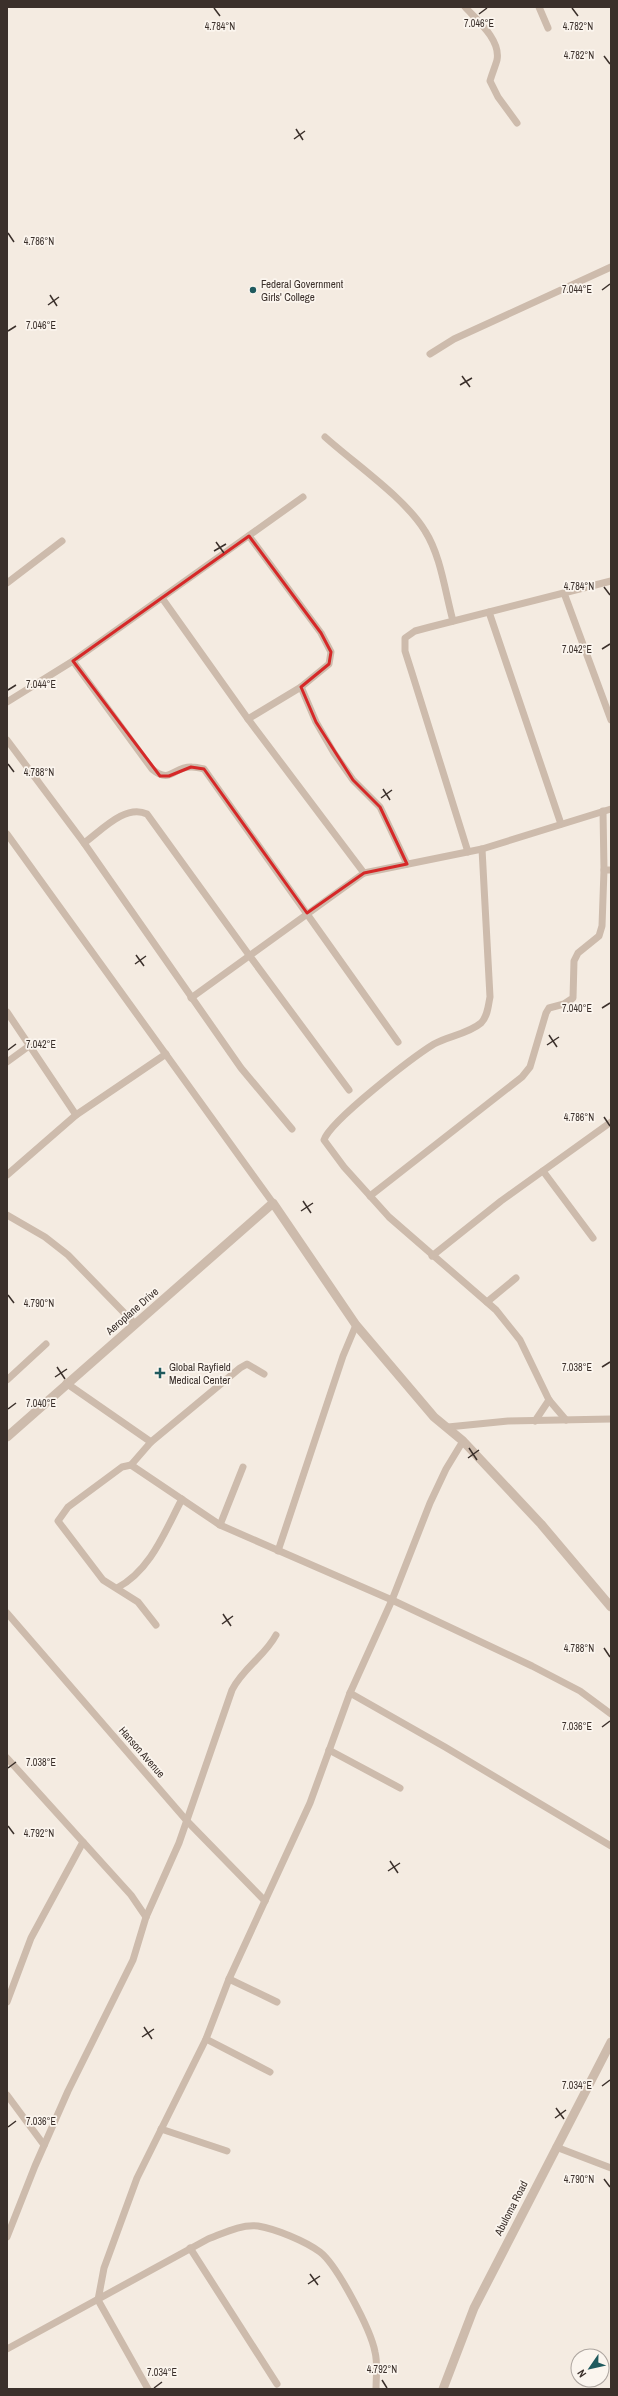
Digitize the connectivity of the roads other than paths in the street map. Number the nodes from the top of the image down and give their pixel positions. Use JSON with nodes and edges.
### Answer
{"nodes":[{"id":1,"x":465,"y":7,"type":"edge"},
{"id":2,"x":539,"y":7,"type":"edge"},
{"id":3,"x":548,"y":28,"type":"dead end"},
{"id":4,"x":517,"y":123,"type":"dead end"},
{"id":5,"x":611,"y":267,"type":"edge"},
{"id":6,"x":430,"y":354,"type":"dead end"},
{"id":7,"x":325,"y":438,"type":"dead end"},
{"id":8,"x":303,"y":497,"type":"dead end"},
{"id":9,"x":249,"y":536,"type":"junction"},
{"id":10,"x":62,"y":541,"type":"dead end"},
{"id":11,"x":611,"y":581,"type":"edge"},
{"id":12,"x":7,"y":583,"type":"edge"},
{"id":13,"x":564,"y":593,"type":"junction"},
{"id":14,"x":162,"y":598,"type":"junction"},
{"id":15,"x":489,"y":612,"type":"junction"},
{"id":16,"x":453,"y":620,"type":"junction"},
{"id":17,"x":72,"y":661,"type":"junction"},
{"id":18,"x":301,"y":687,"type":"junction"},
{"id":19,"x":7,"y":702,"type":"edge"},
{"id":20,"x":248,"y":719,"type":"junction"},
{"id":21,"x":611,"y":720,"type":"edge"},
{"id":22,"x":7,"y":740,"type":"edge"},
{"id":23,"x":611,"y":809,"type":"edge"},
{"id":24,"x":603,"y":811,"type":"junction"},
{"id":25,"x":561,"y":824,"type":"junction"},
{"id":26,"x":7,"y":834,"type":"edge"},
{"id":27,"x":84,"y":843,"type":"junction"},
{"id":28,"x":482,"y":849,"type":"junction"},
{"id":29,"x":468,"y":852,"type":"junction"},
{"id":30,"x":407,"y":864,"type":"junction"},
{"id":31,"x":608,"y":870,"type":"edge"},
{"id":32,"x":364,"y":873,"type":"junction"},
{"id":33,"x":307,"y":913,"type":"junction"},
{"id":34,"x":249,"y":955,"type":"junction"},
{"id":35,"x":191,"y":998,"type":"junction"},
{"id":36,"x":7,"y":1012,"type":"edge"},
{"id":37,"x":398,"y":1042,"type":"dead end"},
{"id":38,"x":29,"y":1046,"type":"junction"},
{"id":39,"x":166,"y":1054,"type":"junction"},
{"id":40,"x":7,"y":1062,"type":"edge"},
{"id":41,"x":349,"y":1090,"type":"dead end"},
{"id":42,"x":76,"y":1115,"type":"junction"},
{"id":43,"x":611,"y":1122,"type":"edge"},
{"id":44,"x":292,"y":1129,"type":"dead end"},
{"id":45,"x":543,"y":1171,"type":"junction"},
{"id":46,"x":7,"y":1175,"type":"edge"},
{"id":47,"x":370,"y":1196,"type":"junction"},
{"id":48,"x":273,"y":1203,"type":"junction"},
{"id":49,"x":7,"y":1216,"type":"edge"},
{"id":50,"x":593,"y":1238,"type":"dead end"},
{"id":51,"x":432,"y":1256,"type":"junction"},
{"id":52,"x":516,"y":1278,"type":"dead end"},
{"id":53,"x":487,"y":1302,"type":"junction"},
{"id":54,"x":135,"y":1324,"type":"junction"},
{"id":55,"x":356,"y":1325,"type":"junction"},
{"id":56,"x":46,"y":1344,"type":"dead end"},
{"id":57,"x":264,"y":1374,"type":"dead end"},
{"id":58,"x":7,"y":1380,"type":"edge"},
{"id":59,"x":66,"y":1383,"type":"junction"},
{"id":60,"x":549,"y":1400,"type":"junction"},
{"id":61,"x":611,"y":1419,"type":"edge"},
{"id":62,"x":566,"y":1420,"type":"junction"},
{"id":63,"x":535,"y":1421,"type":"junction"},
{"id":64,"x":448,"y":1427,"type":"junction"},
{"id":65,"x":7,"y":1437,"type":"edge"},
{"id":66,"x":463,"y":1440,"type":"junction"},
{"id":67,"x":151,"y":1442,"type":"junction"},
{"id":68,"x":131,"y":1465,"type":"junction"},
{"id":69,"x":243,"y":1467,"type":"dead end"},
{"id":70,"x":182,"y":1499,"type":"junction"},
{"id":71,"x":220,"y":1525,"type":"junction"},
{"id":72,"x":278,"y":1551,"type":"junction"},
{"id":73,"x":117,"y":1588,"type":"junction"},
{"id":74,"x":392,"y":1600,"type":"junction"},
{"id":75,"x":611,"y":1607,"type":"edge"},
{"id":76,"x":7,"y":1613,"type":"edge"},
{"id":77,"x":156,"y":1625,"type":"dead end"},
{"id":78,"x":276,"y":1635,"type":"dead end"},
{"id":79,"x":350,"y":1693,"type":"junction"},
{"id":80,"x":611,"y":1714,"type":"edge"},
{"id":81,"x":329,"y":1750,"type":"junction"},
{"id":82,"x":7,"y":1758,"type":"edge"},
{"id":83,"x":400,"y":1788,"type":"dead end"},
{"id":84,"x":187,"y":1821,"type":"junction"},
{"id":85,"x":83,"y":1842,"type":"junction"},
{"id":86,"x":611,"y":1846,"type":"edge"},
{"id":87,"x":265,"y":1901,"type":"junction"},
{"id":88,"x":146,"y":1917,"type":"junction"},
{"id":89,"x":229,"y":1979,"type":"junction"},
{"id":90,"x":7,"y":2002,"type":"edge"},
{"id":91,"x":277,"y":2002,"type":"dead end"},
{"id":92,"x":206,"y":2039,"type":"junction"},
{"id":93,"x":611,"y":2042,"type":"edge"},
{"id":94,"x":270,"y":2072,"type":"dead end"},
{"id":95,"x":7,"y":2095,"type":"edge"},
{"id":96,"x":162,"y":2129,"type":"junction"},
{"id":97,"x":44,"y":2145,"type":"junction"},
{"id":98,"x":556,"y":2147,"type":"junction"},
{"id":99,"x":227,"y":2151,"type":"dead end"},
{"id":100,"x":611,"y":2168,"type":"edge"},
{"id":101,"x":7,"y":2237,"type":"edge"},
{"id":102,"x":190,"y":2248,"type":"junction"},
{"id":103,"x":98,"y":2300,"type":"junction"},
{"id":104,"x":7,"y":2349,"type":"edge"},
{"id":105,"x":277,"y":2384,"type":"dead end"},
{"id":106,"x":148,"y":2389,"type":"edge"},
{"id":107,"x":376,"y":2389,"type":"edge"},
{"id":108,"x":443,"y":2389,"type":"edge"}],
"edges":[{"from":1,"to":4,"type":"street"},
{"from":2,"to":3,"type":"street"},
{"from":5,"to":6,"type":"street"},
{"from":7,"to":16,"type":"street"},
{"from":8,"to":9,"type":"street"},
{"from":9,"to":14,"type":"street"},
{"from":9,"to":18,"type":"street"},
{"from":10,"to":12,"type":"street"},
{"from":11,"to":13,"type":"street"},
{"from":13,"to":15,"type":"street"},
{"from":13,"to":21,"type":"street"},
{"from":14,"to":17,"type":"street"},
{"from":14,"to":20,"type":"street"},
{"from":15,"to":16,"type":"street"},
{"from":15,"to":25,"type":"street"},
{"from":16,"to":29,"type":"street"},
{"from":17,"to":19,"type":"street"},
{"from":17,"to":33,"type":"street"},
{"from":18,"to":20,"type":"street"},
{"from":18,"to":30,"type":"street"},
{"from":20,"to":32,"type":"street"},
{"from":22,"to":27,"type":"street"},
{"from":23,"to":24,"type":"street"},
{"from":24,"to":25,"type":"street"},
{"from":24,"to":31,"type":"street"},
{"from":25,"to":28,"type":"street"},
{"from":26,"to":39,"type":"street"},
{"from":27,"to":34,"type":"street"},
{"from":27,"to":35,"type":"street"},
{"from":28,"to":29,"type":"street"},
{"from":28,"to":47,"type":"street"},
{"from":29,"to":30,"type":"street"},
{"from":30,"to":32,"type":"street"},
{"from":31,"to":47,"type":"street"},
{"from":32,"to":33,"type":"street"},
{"from":33,"to":34,"type":"street"},
{"from":33,"to":37,"type":"street"},
{"from":34,"to":35,"type":"street"},
{"from":34,"to":41,"type":"street"},
{"from":35,"to":44,"type":"street"},
{"from":36,"to":38,"type":"street"},
{"from":38,"to":40,"type":"street"},
{"from":38,"to":42,"type":"street"},
{"from":39,"to":42,"type":"street"},
{"from":39,"to":48,"type":"street"},
{"from":42,"to":46,"type":"street"},
{"from":43,"to":45,"type":"street"},
{"from":45,"to":50,"type":"street"},
{"from":45,"to":51,"type":"street"},
{"from":47,"to":51,"type":"street"},
{"from":48,"to":54,"type":"street","name":"Aeroplane Drive"},
{"from":48,"to":55,"type":"street"},
{"from":49,"to":54,"type":"street"},
{"from":51,"to":53,"type":"street"},
{"from":52,"to":53,"type":"street"},
{"from":53,"to":60,"type":"street"},
{"from":54,"to":59,"type":"street","name":"Aeroplane Drive"},
{"from":55,"to":64,"type":"street"},
{"from":55,"to":72,"type":"street"},
{"from":56,"to":58,"type":"street"},
{"from":57,"to":67,"type":"street"},
{"from":59,"to":65,"type":"street","name":"Aeroplane Drive"},
{"from":59,"to":67,"type":"street"},
{"from":60,"to":62,"type":"street"},
{"from":60,"to":63,"type":"street"},
{"from":61,"to":62,"type":"street"},
{"from":62,"to":63,"type":"street"},
{"from":63,"to":64,"type":"street"},
{"from":64,"to":66,"type":"street"},
{"from":66,"to":74,"type":"street"},
{"from":66,"to":75,"type":"street"},
{"from":67,"to":68,"type":"street"},
{"from":68,"to":70,"type":"street"},
{"from":68,"to":73,"type":"street"},
{"from":69,"to":71,"type":"street"},
{"from":70,"to":71,"type":"street"},
{"from":70,"to":73,"type":"street"},
{"from":71,"to":72,"type":"street"},
{"from":72,"to":74,"type":"street"},
{"from":73,"to":77,"type":"street"},
{"from":74,"to":79,"type":"street"},
{"from":74,"to":80,"type":"street"},
{"from":76,"to":84,"type":"street","name":"Hanson Avenue"},
{"from":78,"to":84,"type":"street"},
{"from":79,"to":81,"type":"street"},
{"from":79,"to":86,"type":"street"},
{"from":81,"to":83,"type":"street"},
{"from":81,"to":87,"type":"street"},
{"from":82,"to":85,"type":"street"},
{"from":84,"to":87,"type":"street","name":"Hanson Avenue"},
{"from":84,"to":88,"type":"street"},
{"from":85,"to":88,"type":"street"},
{"from":85,"to":90,"type":"street"},
{"from":87,"to":89,"type":"street"},
{"from":88,"to":97,"type":"street"},
{"from":89,"to":91,"type":"street"},
{"from":89,"to":92,"type":"street"},
{"from":92,"to":94,"type":"street"},
{"from":92,"to":96,"type":"street"},
{"from":93,"to":98,"type":"street","name":"Abuloma Road"},
{"from":95,"to":97,"type":"street"},
{"from":96,"to":99,"type":"street"},
{"from":96,"to":103,"type":"street"},
{"from":97,"to":101,"type":"street"},
{"from":98,"to":100,"type":"street"},
{"from":98,"to":108,"type":"street","name":"Abuloma Road"},
{"from":102,"to":103,"type":"street"},
{"from":102,"to":105,"type":"street"},
{"from":102,"to":107,"type":"street"},
{"from":103,"to":104,"type":"street"},
{"from":103,"to":106,"type":"street"}]}
